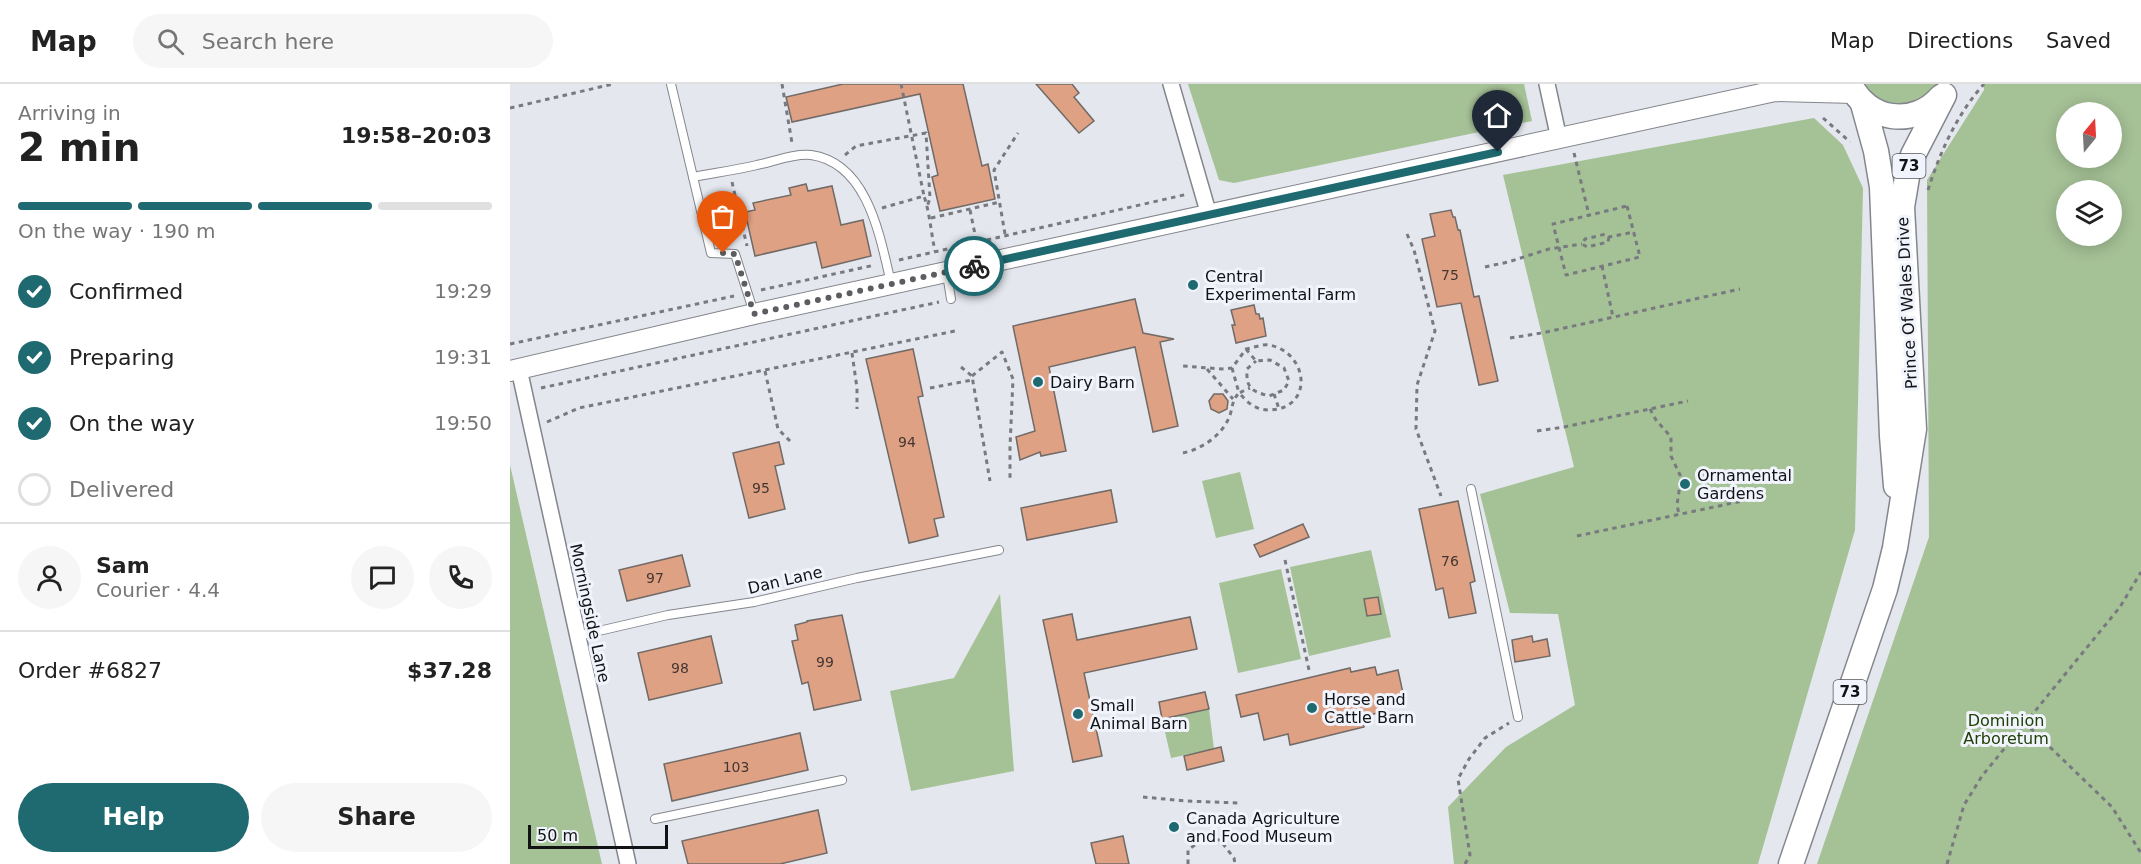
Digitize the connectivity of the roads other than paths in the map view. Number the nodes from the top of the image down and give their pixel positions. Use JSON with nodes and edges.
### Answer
{"nodes":[{"id":1,"x":671,"y":84,"type":"edge"},
{"id":2,"x":1171,"y":84,"type":"edge"},
{"id":3,"x":1547,"y":84,"type":"edge"},
{"id":4,"x":1780,"y":88,"type":"edge"},
{"id":5,"x":1946,"y":89,"type":"edge"},
{"id":6,"x":1856,"y":94,"type":"edge"},
{"id":7,"x":1565,"y":137,"type":"junction"},
{"id":8,"x":693,"y":177,"type":"junction"},
{"id":9,"x":1209,"y":215,"type":"junction"},
{"id":10,"x":947,"y":272,"type":"junction"},
{"id":11,"x":892,"y":284,"type":"junction"},
{"id":12,"x":951,"y":299,"type":"road end"},
{"id":13,"x":754,"y":314,"type":"junction"},
{"id":14,"x":514,"y":370,"type":"edge"},
{"id":15,"x":1471,"y":489,"type":"dead end"},
{"id":16,"x":1899,"y":518,"type":"junction"},
{"id":17,"x":999,"y":550,"type":"dead end"},
{"id":18,"x":577,"y":636,"type":"junction"},
{"id":19,"x":1518,"y":717,"type":"road end"},
{"id":20,"x":842,"y":780,"type":"dead end"},
{"id":21,"x":655,"y":819,"type":"dead end"},
{"id":22,"x":628,"y":864,"type":"edge"},
{"id":23,"x":1791,"y":864,"type":"edge"}],
"edges":[{"from":1,"to":8,"type":"lane"},
{"from":2,"to":9,"type":"street"},
{"from":3,"to":7,"type":"street"},
{"from":4,"to":6,"type":"street"},
{"from":4,"to":7,"type":"street"},
{"from":5,"to":6,"type":"main road","number":"73"},
{"from":5,"to":16,"type":"main road","name":"Prince Of Wales Drive","number":"73"},
{"from":6,"to":16,"type":"main road","name":"Prince Of Wales Drive","number":"73"},
{"from":7,"to":9,"type":"street"},
{"from":8,"to":11,"type":"lane"},
{"from":8,"to":13,"type":"lane"},
{"from":9,"to":10,"type":"street"},
{"from":10,"to":11,"type":"street"},
{"from":10,"to":12,"type":"lane"},
{"from":11,"to":13,"type":"street"},
{"from":13,"to":14,"type":"street"},
{"from":14,"to":18,"type":"street","name":"Morningside Lane"},
{"from":15,"to":19,"type":"lane"},
{"from":16,"to":23,"type":"main road","name":"Prince Of Wales Drive","number":"73"},
{"from":17,"to":18,"type":"lane","name":"Dan Lane"},
{"from":18,"to":22,"type":"street","name":"Morningside Lane"},
{"from":20,"to":21,"type":"lane"}]}
